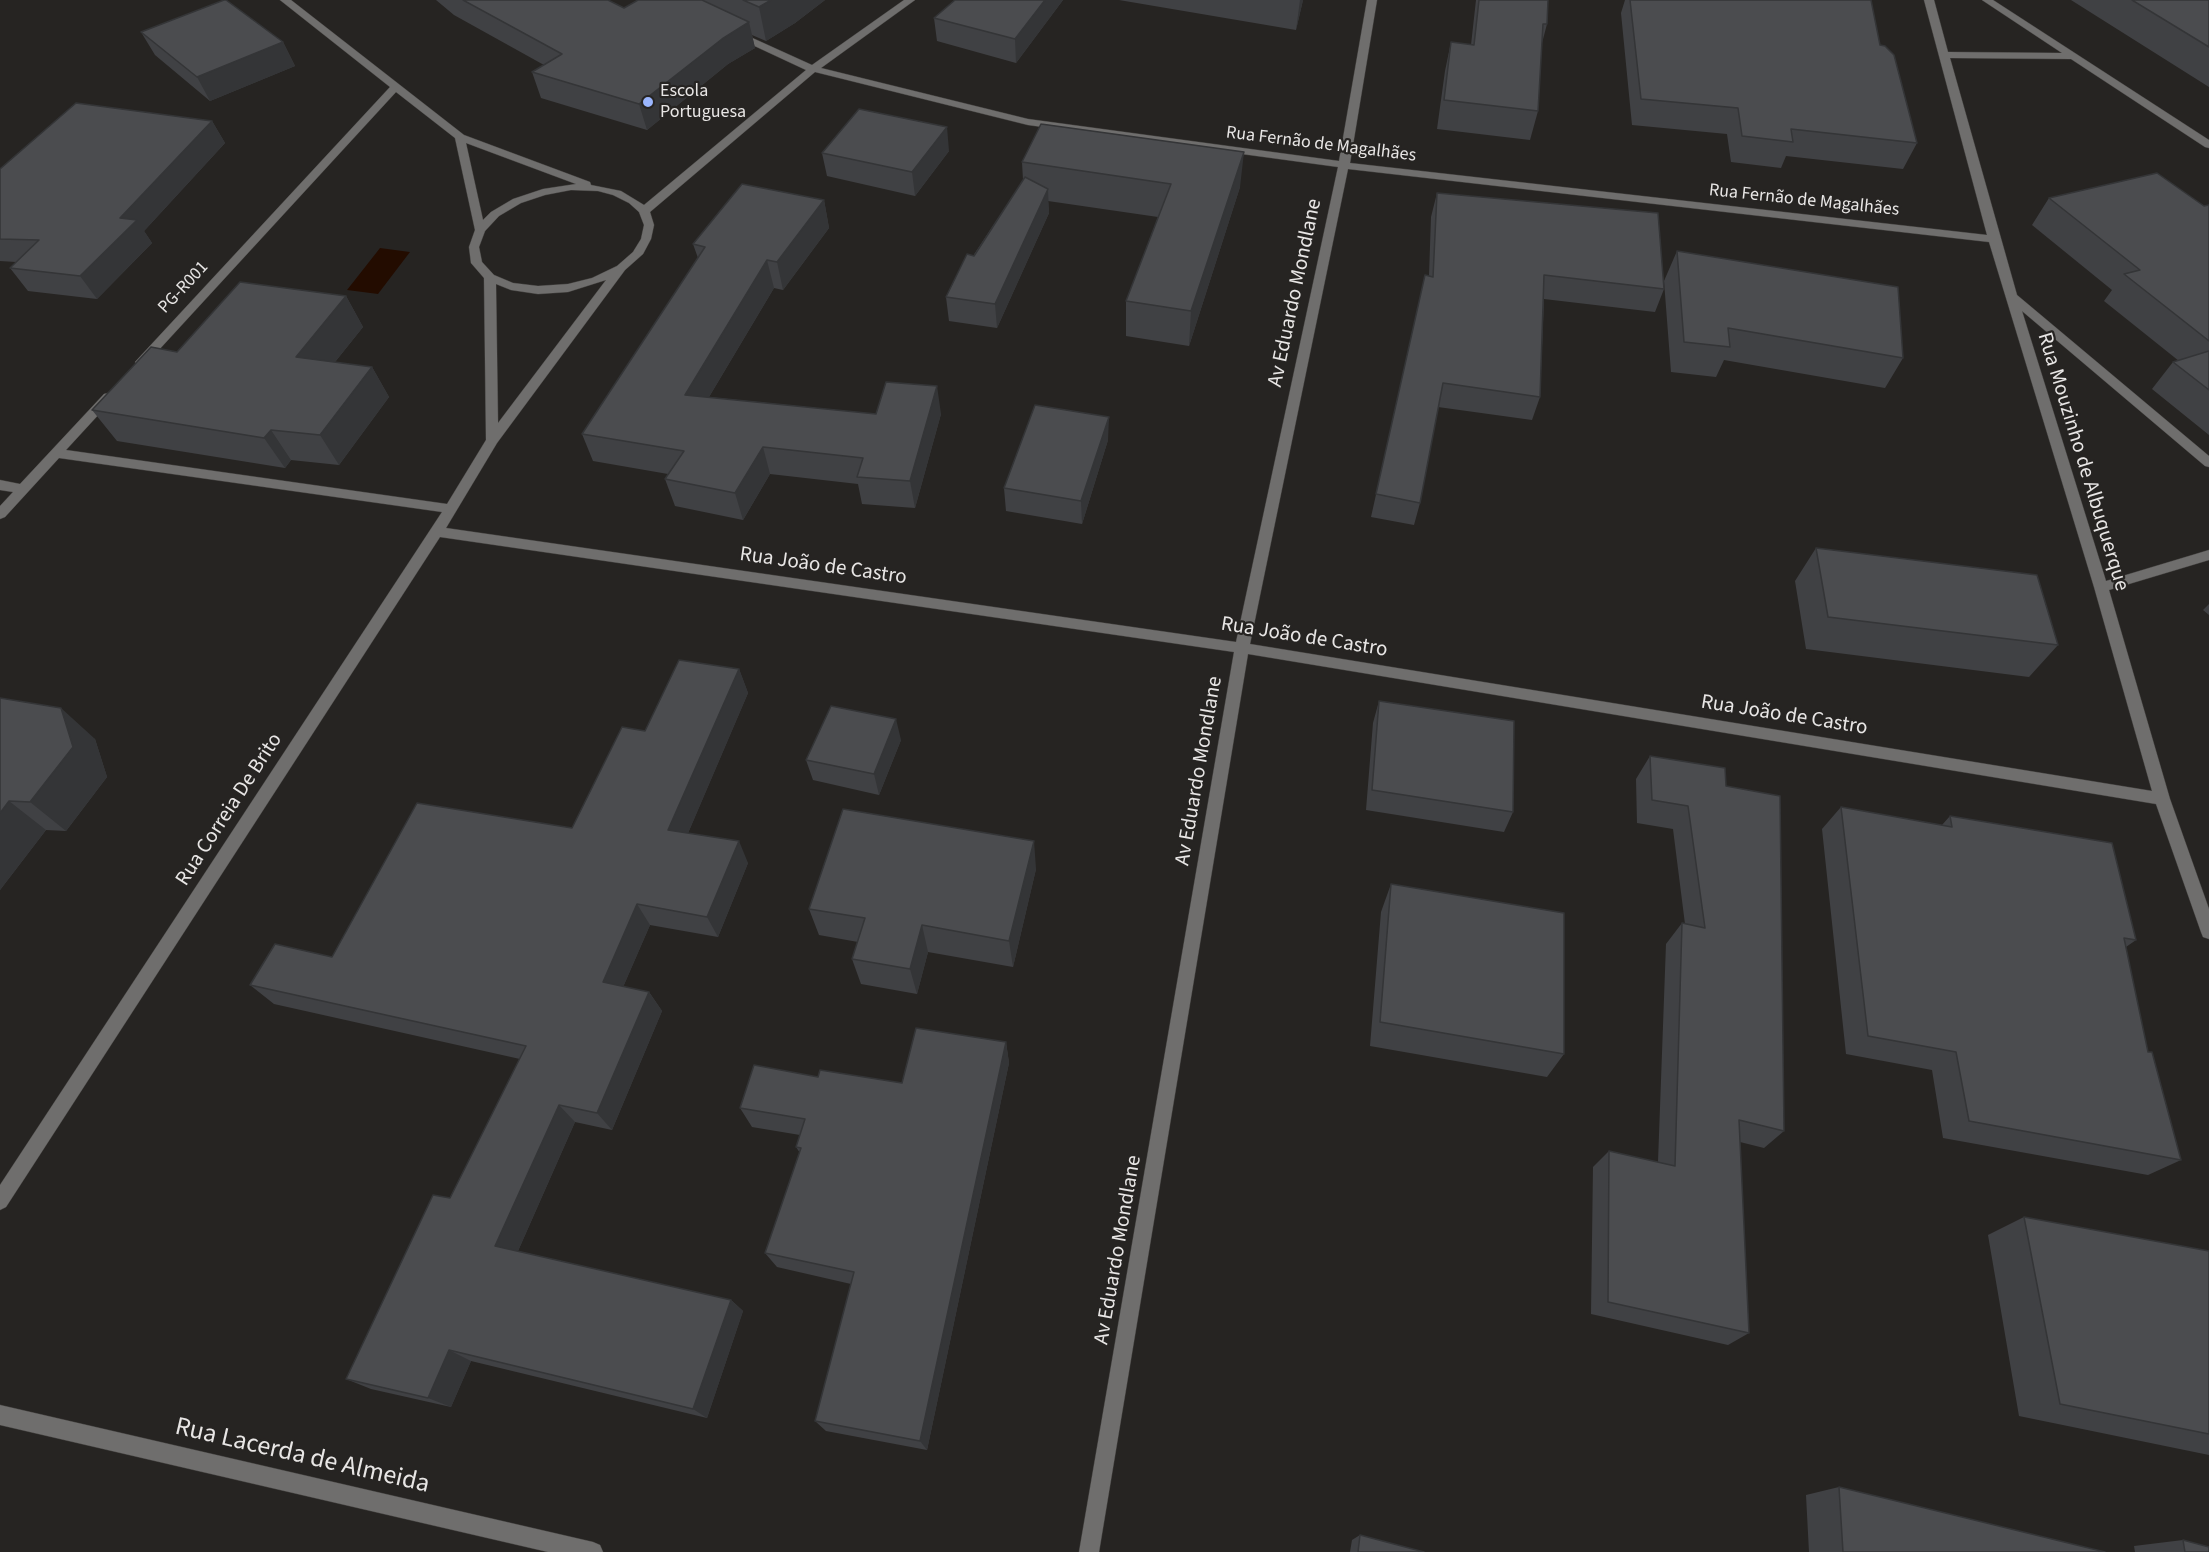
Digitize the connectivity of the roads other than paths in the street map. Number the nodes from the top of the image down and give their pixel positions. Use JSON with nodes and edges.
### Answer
{"nodes":[{"id":1,"x":285,"y":0,"type":"edge"},
{"id":2,"x":910,"y":0,"type":"edge"},
{"id":3,"x":1372,"y":0,"type":"edge"},
{"id":4,"x":1929,"y":0,"type":"edge"},
{"id":5,"x":1987,"y":0,"type":"edge"},
{"id":6,"x":728,"y":30,"type":"edge"},
{"id":7,"x":1944,"y":55,"type":"junction"},
{"id":8,"x":2073,"y":57,"type":"junction"},
{"id":9,"x":813,"y":69,"type":"junction"},
{"id":10,"x":395,"y":87,"type":"junction"},
{"id":11,"x":460,"y":137,"type":"junction"},
{"id":12,"x":2209,"y":145,"type":"edge"},
{"id":13,"x":1344,"y":165,"type":"junction"},
{"id":14,"x":597,"y":188,"type":"junction"},
{"id":15,"x":644,"y":211,"type":"junction"},
{"id":16,"x":480,"y":230,"type":"junction"},
{"id":17,"x":1994,"y":239,"type":"junction"},
{"id":18,"x":621,"y":268,"type":"junction"},
{"id":19,"x":490,"y":277,"type":"junction"},
{"id":20,"x":2011,"y":296,"type":"junction"},
{"id":21,"x":129,"y":374,"type":"edge"},
{"id":22,"x":113,"y":392,"type":"edge"},
{"id":23,"x":492,"y":440,"type":"junction"},
{"id":24,"x":57,"y":453,"type":"junction"},
{"id":25,"x":2209,"y":463,"type":"edge"},
{"id":26,"x":0,"y":485,"type":"edge"},
{"id":27,"x":23,"y":489,"type":"junction"},
{"id":28,"x":451,"y":509,"type":"junction"},
{"id":29,"x":0,"y":514,"type":"edge"},
{"id":30,"x":437,"y":532,"type":"junction"},
{"id":31,"x":2209,"y":555,"type":"edge"},
{"id":32,"x":2101,"y":587,"type":"junction"},
{"id":33,"x":1242,"y":648,"type":"junction"},
{"id":34,"x":2162,"y":799,"type":"junction"},
{"id":35,"x":2209,"y":932,"type":"edge"},
{"id":36,"x":0,"y":1201,"type":"edge"},
{"id":37,"x":0,"y":1416,"type":"edge"},
{"id":38,"x":592,"y":1552,"type":"edge"},
{"id":39,"x":1089,"y":1552,"type":"edge"}],
"edges":[{"from":1,"to":10,"type":"street"},
{"from":2,"to":9,"type":"street"},
{"from":3,"to":13,"type":"street","name":"Av Eduardo Mondlane"},
{"from":4,"to":7,"type":"street","name":"Rua Mouzinho de Albuquerque"},
{"from":5,"to":8,"type":"street"},
{"from":6,"to":9,"type":"street","name":"Rua Fernão de Magalhães"},
{"from":7,"to":8,"type":"street"},
{"from":7,"to":17,"type":"street","name":"Rua Mouzinho de Albuquerque"},
{"from":8,"to":12,"type":"street"},
{"from":9,"to":13,"type":"street","name":"Rua Fernão de Magalhães"},
{"from":9,"to":15,"type":"street"},
{"from":10,"to":11,"type":"street"},
{"from":10,"to":21,"type":"street","name":"PG-R001"},
{"from":11,"to":14,"type":"street"},
{"from":11,"to":16,"type":"street"},
{"from":13,"to":17,"type":"street","name":"Rua Fernão de Magalhães"},
{"from":13,"to":33,"type":"street","name":"Av Eduardo Mondlane"},
{"from":14,"to":15,"type":"street"},
{"from":14,"to":16,"type":"street"},
{"from":15,"to":18,"type":"street"},
{"from":16,"to":19,"type":"street"},
{"from":17,"to":20,"type":"street","name":"Rua Mouzinho de Albuquerque"},
{"from":18,"to":19,"type":"street"},
{"from":18,"to":23,"type":"street","name":"Rua Correia De Brito"},
{"from":19,"to":23,"type":"street"},
{"from":20,"to":25,"type":"street"},
{"from":20,"to":32,"type":"street","name":"Rua Mouzinho de Albuquerque"},
{"from":22,"to":24,"type":"street"},
{"from":23,"to":28,"type":"street","name":"Rua Correia De Brito"},
{"from":24,"to":27,"type":"street"},
{"from":24,"to":28,"type":"street"},
{"from":26,"to":27,"type":"street"},
{"from":27,"to":29,"type":"street"},
{"from":28,"to":30,"type":"street","name":"Rua Correia De Brito"},
{"from":30,"to":33,"type":"street","name":"Rua João de Castro"},
{"from":30,"to":36,"type":"street","name":"Rua Correia De Brito"},
{"from":31,"to":32,"type":"street"},
{"from":32,"to":34,"type":"street","name":"Rua Mouzinho de Albuquerque"},
{"from":33,"to":34,"type":"street","name":"Rua João de Castro"},
{"from":33,"to":39,"type":"street","name":"Av Eduardo Mondlane"},
{"from":34,"to":35,"type":"street","name":"Rua Mouzinho de Albuquerque"},
{"from":37,"to":38,"type":"street","name":"Rua Lacerda de Almeida"}]}
